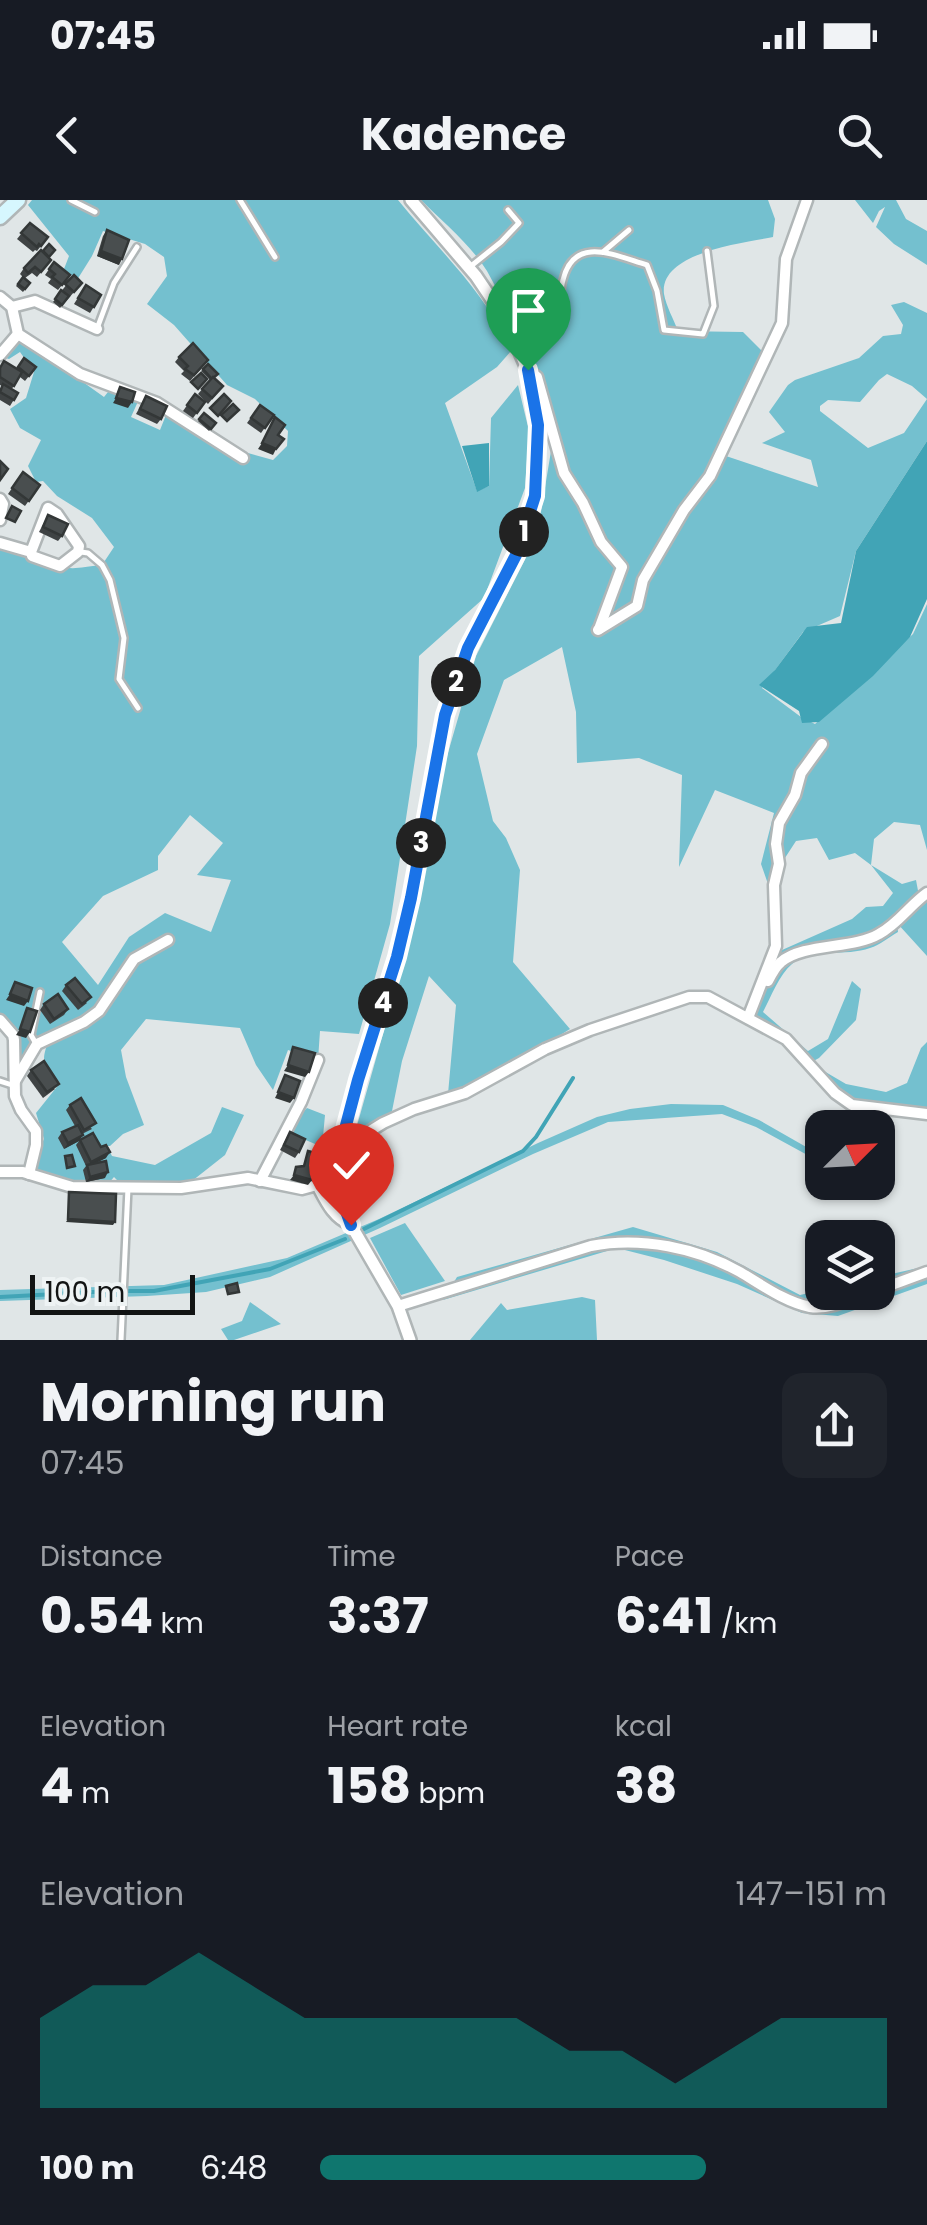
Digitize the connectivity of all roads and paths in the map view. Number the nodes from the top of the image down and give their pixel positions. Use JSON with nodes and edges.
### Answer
{"nodes":[{"id":1,"x":18,"y":200,"type":"edge"},
{"id":2,"x":71,"y":200,"type":"edge"},
{"id":3,"x":240,"y":200,"type":"edge"},
{"id":4,"x":411,"y":200,"type":"edge"},
{"id":5,"x":808,"y":200,"type":"edge"},
{"id":6,"x":32,"y":201,"type":"edge"},
{"id":7,"x":508,"y":210,"type":"dead end"},
{"id":8,"x":94,"y":212,"type":"dead end"},
{"id":9,"x":0,"y":217,"type":"edge"},
{"id":10,"x":629,"y":230,"type":"dead end"},
{"id":11,"x":137,"y":247,"type":"dead end"},
{"id":12,"x":603,"y":252,"type":"junction"},
{"id":13,"x":707,"y":252,"type":"dead end"},
{"id":14,"x":276,"y":257,"type":"dead end"},
{"id":15,"x":469,"y":268,"type":"junction"},
{"id":16,"x":0,"y":297,"type":"edge"},
{"id":17,"x":12,"y":307,"type":"junction"},
{"id":18,"x":97,"y":329,"type":"joint"},
{"id":19,"x":18,"y":334,"type":"junction"},
{"id":20,"x":519,"y":346,"type":"junction"},
{"id":21,"x":0,"y":355,"type":"edge"},
{"id":22,"x":528,"y":370,"type":"junction"},
{"id":23,"x":242,"y":458,"type":"dead end"},
{"id":24,"x":0,"y":499,"type":"edge"},
{"id":25,"x":0,"y":520,"type":"edge"},
{"id":26,"x":0,"y":544,"type":"edge"},
{"id":27,"x":31,"y":552,"type":"junction"},
{"id":28,"x":78,"y":552,"type":"junction"},
{"id":29,"x":138,"y":708,"type":"dead end"},
{"id":30,"x":822,"y":744,"type":"dead end"},
{"id":31,"x":927,"y":893,"type":"edge"},
{"id":32,"x":168,"y":940,"type":"dead end"},
{"id":33,"x":40,"y":992,"type":"dead end"},
{"id":34,"x":756,"y":998,"type":"junction"},
{"id":35,"x":748,"y":1018,"type":"junction"},
{"id":36,"x":0,"y":1020,"type":"edge"},
{"id":37,"x":37,"y":1044,"type":"junction"},
{"id":38,"x":318,"y":1060,"type":"edge"},
{"id":39,"x":0,"y":1081,"type":"edge"},
{"id":40,"x":15,"y":1083,"type":"junction"},
{"id":41,"x":927,"y":1114,"type":"edge"},
{"id":42,"x":337,"y":1166,"type":"junction"},
{"id":43,"x":0,"y":1172,"type":"edge"},
{"id":44,"x":29,"y":1174,"type":"junction"},
{"id":45,"x":260,"y":1181,"type":"junction"},
{"id":46,"x":316,"y":1185,"type":"junction"},
{"id":47,"x":128,"y":1188,"type":"junction"},
{"id":48,"x":351,"y":1225,"type":"junction"},
{"id":49,"x":927,"y":1272,"type":"edge"},
{"id":50,"x":895,"y":1284,"type":"edge"},
{"id":51,"x":805,"y":1305,"type":"edge"},
{"id":52,"x":398,"y":1306,"type":"junction"},
{"id":53,"x":120,"y":1340,"type":"edge"},
{"id":54,"x":410,"y":1340,"type":"edge"}],
"edges":[{"from":1,"to":6,"type":"lane"},
{"from":1,"to":9,"type":"main road"},
{"from":2,"to":8,"type":"lane"},
{"from":3,"to":14,"type":"lane"},
{"from":4,"to":15,"type":"street"},
{"from":5,"to":22,"type":"street"},
{"from":7,"to":15,"type":"lane"},
{"from":10,"to":12,"type":"lane"},
{"from":11,"to":18,"type":"lane"},
{"from":12,"to":13,"type":"lane"},
{"from":12,"to":20,"type":"lane"},
{"from":15,"to":20,"type":"street"},
{"from":16,"to":17,"type":"street"},
{"from":17,"to":18,"type":"street"},
{"from":17,"to":19,"type":"street"},
{"from":19,"to":21,"type":"street"},
{"from":19,"to":23,"type":"street"},
{"from":20,"to":22,"type":"street"},
{"from":22,"to":42,"type":"street"},
{"from":24,"to":25,"type":"street"},
{"from":26,"to":27,"type":"street"},
{"from":27,"to":28,"type":"street"},
{"from":27,"to":28,"type":"street"},
{"from":28,"to":29,"type":"lane"},
{"from":30,"to":34,"type":"street"},
{"from":31,"to":34,"type":"street"},
{"from":32,"to":37,"type":"street"},
{"from":33,"to":37,"type":"lane"},
{"from":34,"to":35,"type":"street"},
{"from":35,"to":41,"type":"street"},
{"from":35,"to":42,"type":"street"},
{"from":36,"to":40,"type":"street"},
{"from":37,"to":40,"type":"street"},
{"from":38,"to":45,"type":"street"},
{"from":39,"to":40,"type":"lane"},
{"from":40,"to":44,"type":"street"},
{"from":42,"to":46,"type":"street"},
{"from":42,"to":48,"type":"street"},
{"from":43,"to":44,"type":"street"},
{"from":44,"to":47,"type":"street"},
{"from":45,"to":46,"type":"street"},
{"from":45,"to":47,"type":"street"},
{"from":46,"to":48,"type":"street"},
{"from":47,"to":53,"type":"lane"},
{"from":48,"to":52,"type":"street"},
{"from":49,"to":50,"type":"street"},
{"from":51,"to":52,"type":"street"},
{"from":52,"to":54,"type":"street"}]}
